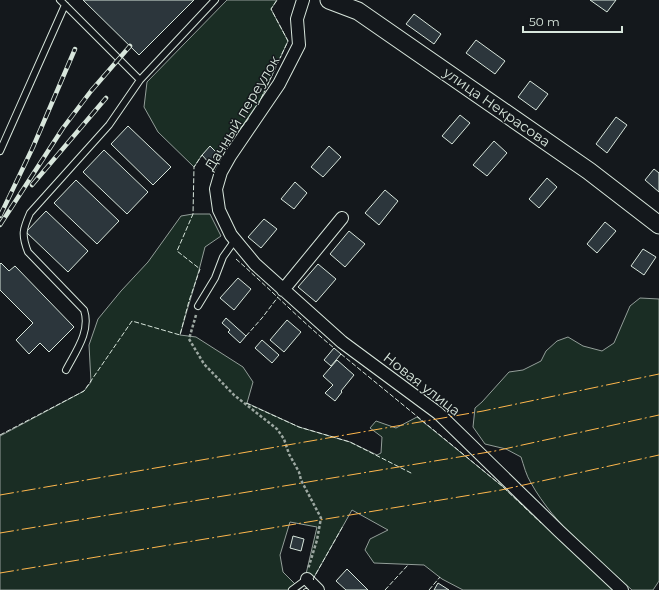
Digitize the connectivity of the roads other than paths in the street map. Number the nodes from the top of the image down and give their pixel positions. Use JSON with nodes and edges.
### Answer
{"nodes":[{"id":1,"x":60,"y":0,"type":"edge"},
{"id":2,"x":215,"y":0,"type":"edge"},
{"id":3,"x":303,"y":0,"type":"edge"},
{"id":4,"x":329,"y":0,"type":"edge"},
{"id":5,"x":65,"y":5,"type":"junction"},
{"id":6,"x":140,"y":80,"type":"junction"},
{"id":7,"x":0,"y":151,"type":"edge"},
{"id":8,"x":342,"y":218,"type":"dead end"},
{"id":9,"x":659,"y":225,"type":"edge"},
{"id":10,"x":235,"y":240,"type":"junction"},
{"id":11,"x":283,"y":290,"type":"junction"},
{"id":12,"x":198,"y":306,"type":"road end"},
{"id":13,"x":66,"y":370,"type":"dead end"},
{"id":14,"x":312,"y":584,"type":"edge"},
{"id":15,"x":292,"y":590,"type":"edge"},
{"id":16,"x":622,"y":590,"type":"edge"}],
"edges":[{"from":1,"to":5,"type":"lane"},
{"from":2,"to":6,"type":"lane"},
{"from":3,"to":10,"type":"street","name":"Дачный переулок"},
{"from":4,"to":9,"type":"main road","name":"улица Некрасова"},
{"from":5,"to":6,"type":"lane"},
{"from":5,"to":7,"type":"lane"},
{"from":6,"to":13,"type":"lane"},
{"from":8,"to":11,"type":"street"},
{"from":10,"to":11,"type":"street","name":"Новая улица"},
{"from":10,"to":12,"type":"lane"},
{"from":11,"to":16,"type":"street","name":"Новая улица"},
{"from":14,"to":15,"type":"lane"}]}
